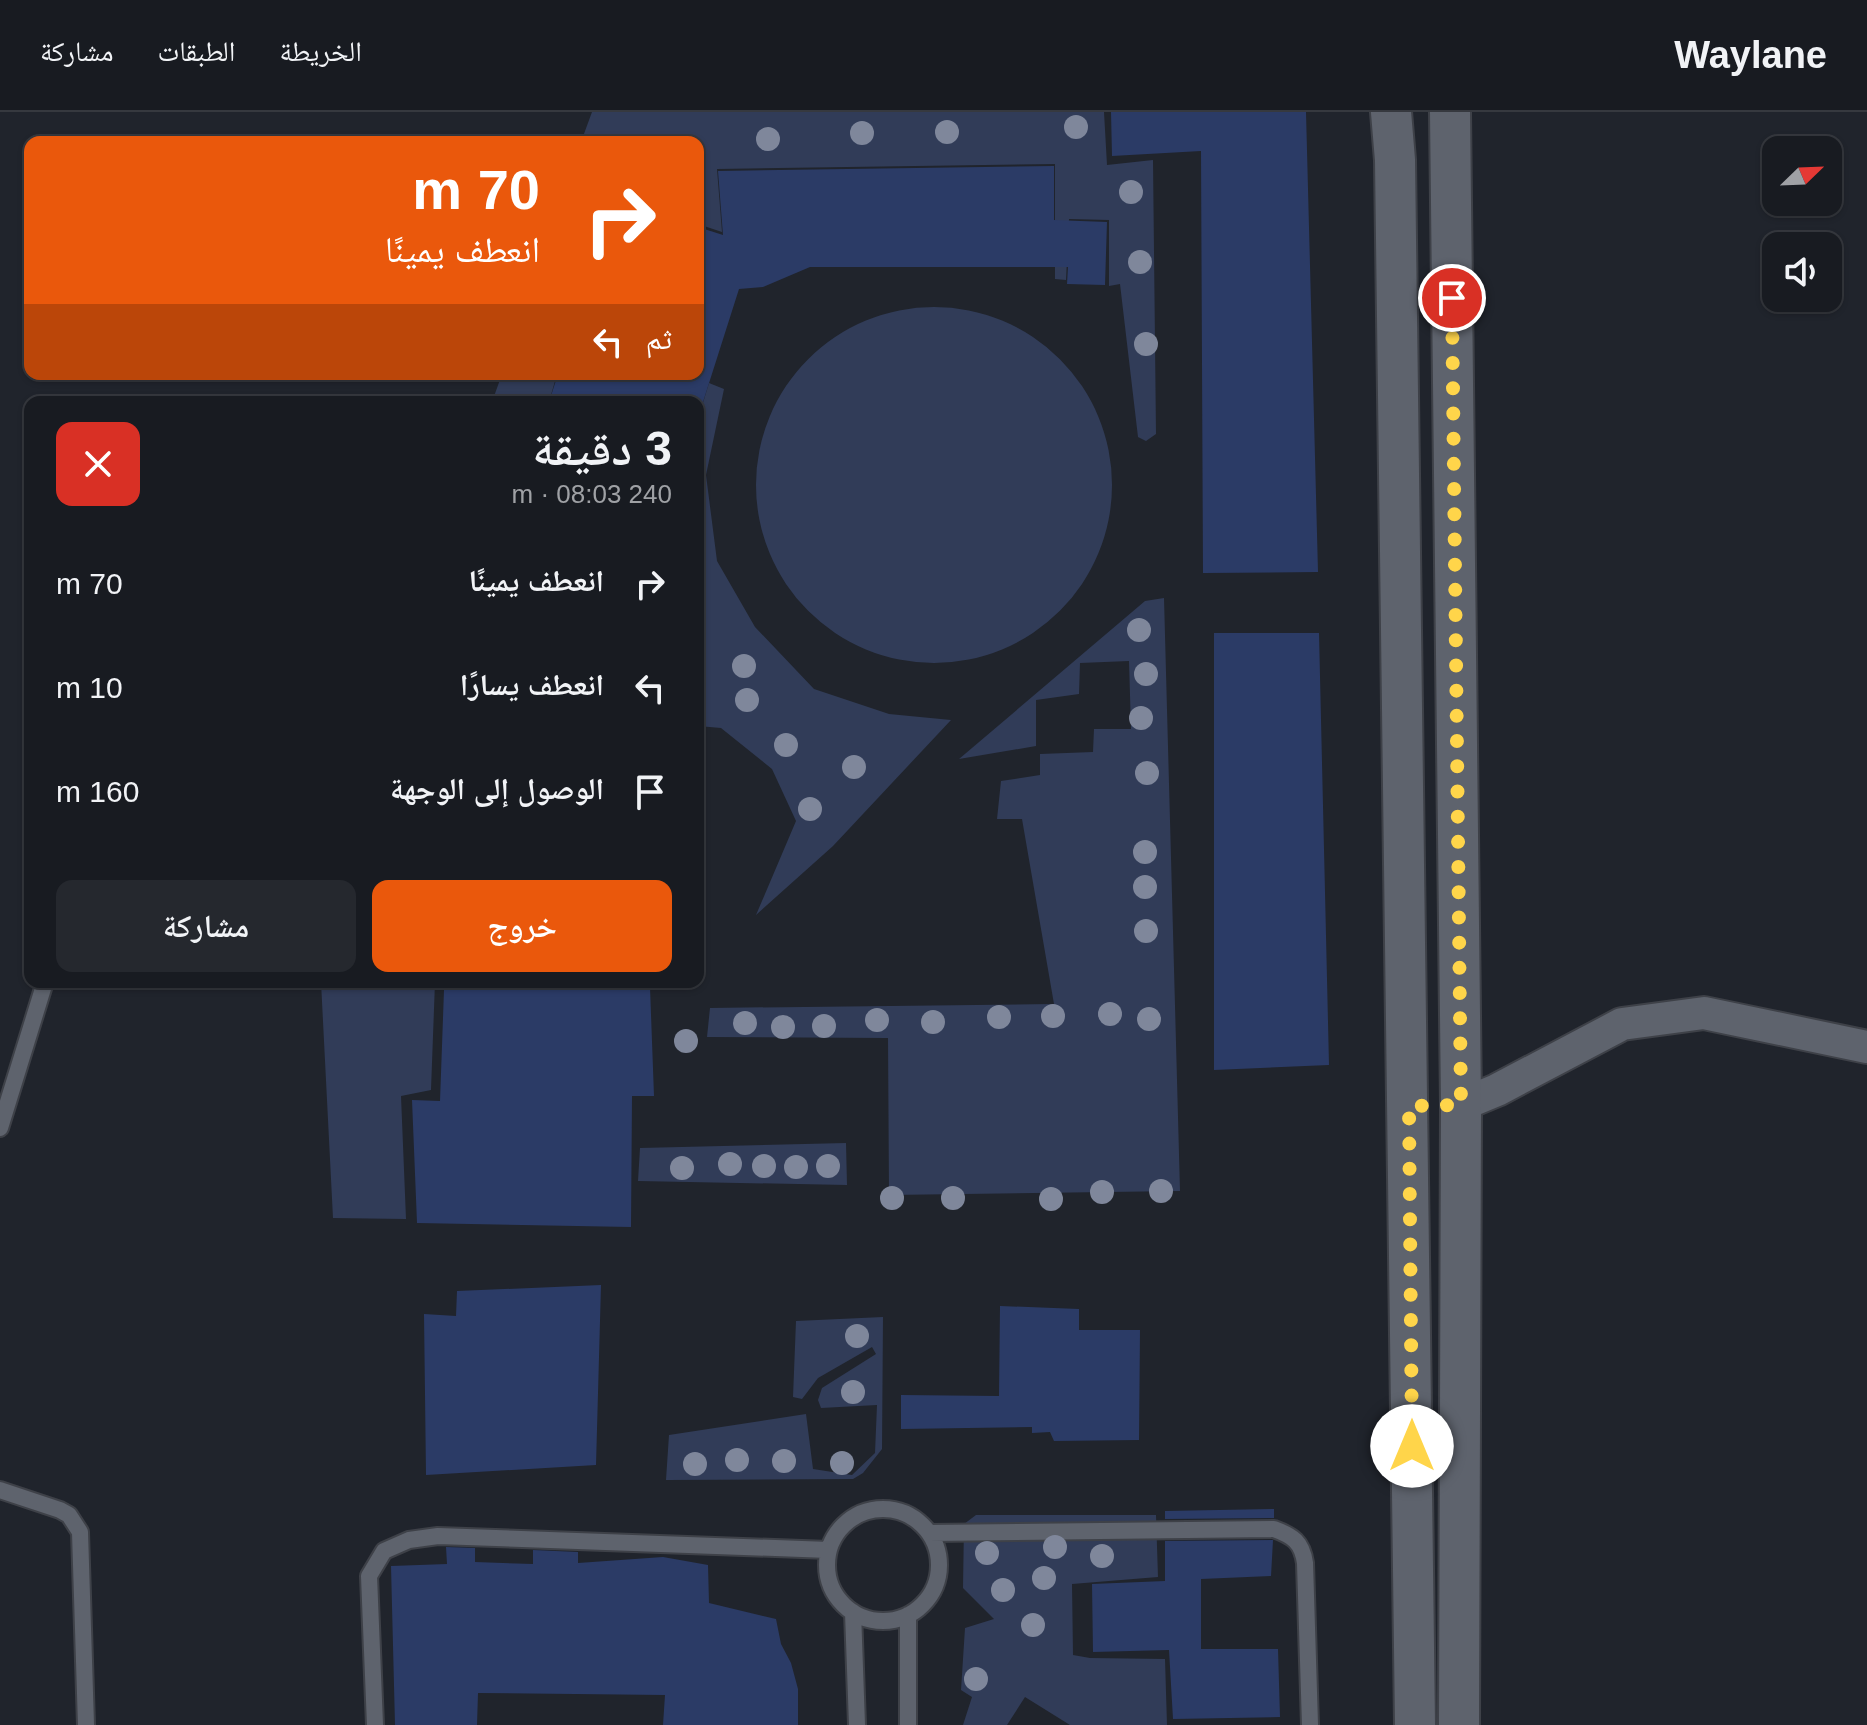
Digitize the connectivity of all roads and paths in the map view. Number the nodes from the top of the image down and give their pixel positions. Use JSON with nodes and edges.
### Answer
{"nodes":[{"id":1,"x":1391,"y":112,"type":"edge"},
{"id":2,"x":1450,"y":112,"type":"edge"},
{"id":3,"x":43,"y":988,"type":"edge"},
{"id":4,"x":1867,"y":1047,"type":"edge"},
{"id":5,"x":1461,"y":1105,"type":"junction"},
{"id":6,"x":1409,"y":1106,"type":"junction"},
{"id":7,"x":0,"y":1128,"type":"edge"},
{"id":8,"x":0,"y":1490,"type":"edge"},
{"id":9,"x":929,"y":1533,"type":"junction"},
{"id":10,"x":829,"y":1550,"type":"junction"},
{"id":11,"x":853,"y":1612,"type":"junction"},
{"id":12,"x":908,"y":1615,"type":"junction"},
{"id":13,"x":86,"y":1725,"type":"edge"},
{"id":14,"x":375,"y":1725,"type":"edge"},
{"id":15,"x":857,"y":1725,"type":"edge"},
{"id":16,"x":908,"y":1725,"type":"edge"},
{"id":17,"x":1310,"y":1725,"type":"edge"},
{"id":18,"x":1415,"y":1725,"type":"edge"},
{"id":19,"x":1459,"y":1725,"type":"edge"}],
"edges":[{"from":1,"to":6,"type":"street"},
{"from":2,"to":5,"type":"street"},
{"from":3,"to":7,"type":"lane"},
{"from":4,"to":5,"type":"street"},
{"from":5,"to":6,"type":"street"},
{"from":5,"to":19,"type":"street"},
{"from":6,"to":18,"type":"street"},
{"from":8,"to":13,"type":"lane"},
{"from":9,"to":10,"type":"lane"},
{"from":9,"to":12,"type":"lane"},
{"from":9,"to":17,"type":"lane"},
{"from":10,"to":11,"type":"lane"},
{"from":10,"to":14,"type":"lane"},
{"from":11,"to":12,"type":"lane"},
{"from":11,"to":15,"type":"lane"},
{"from":12,"to":16,"type":"lane"}]}
